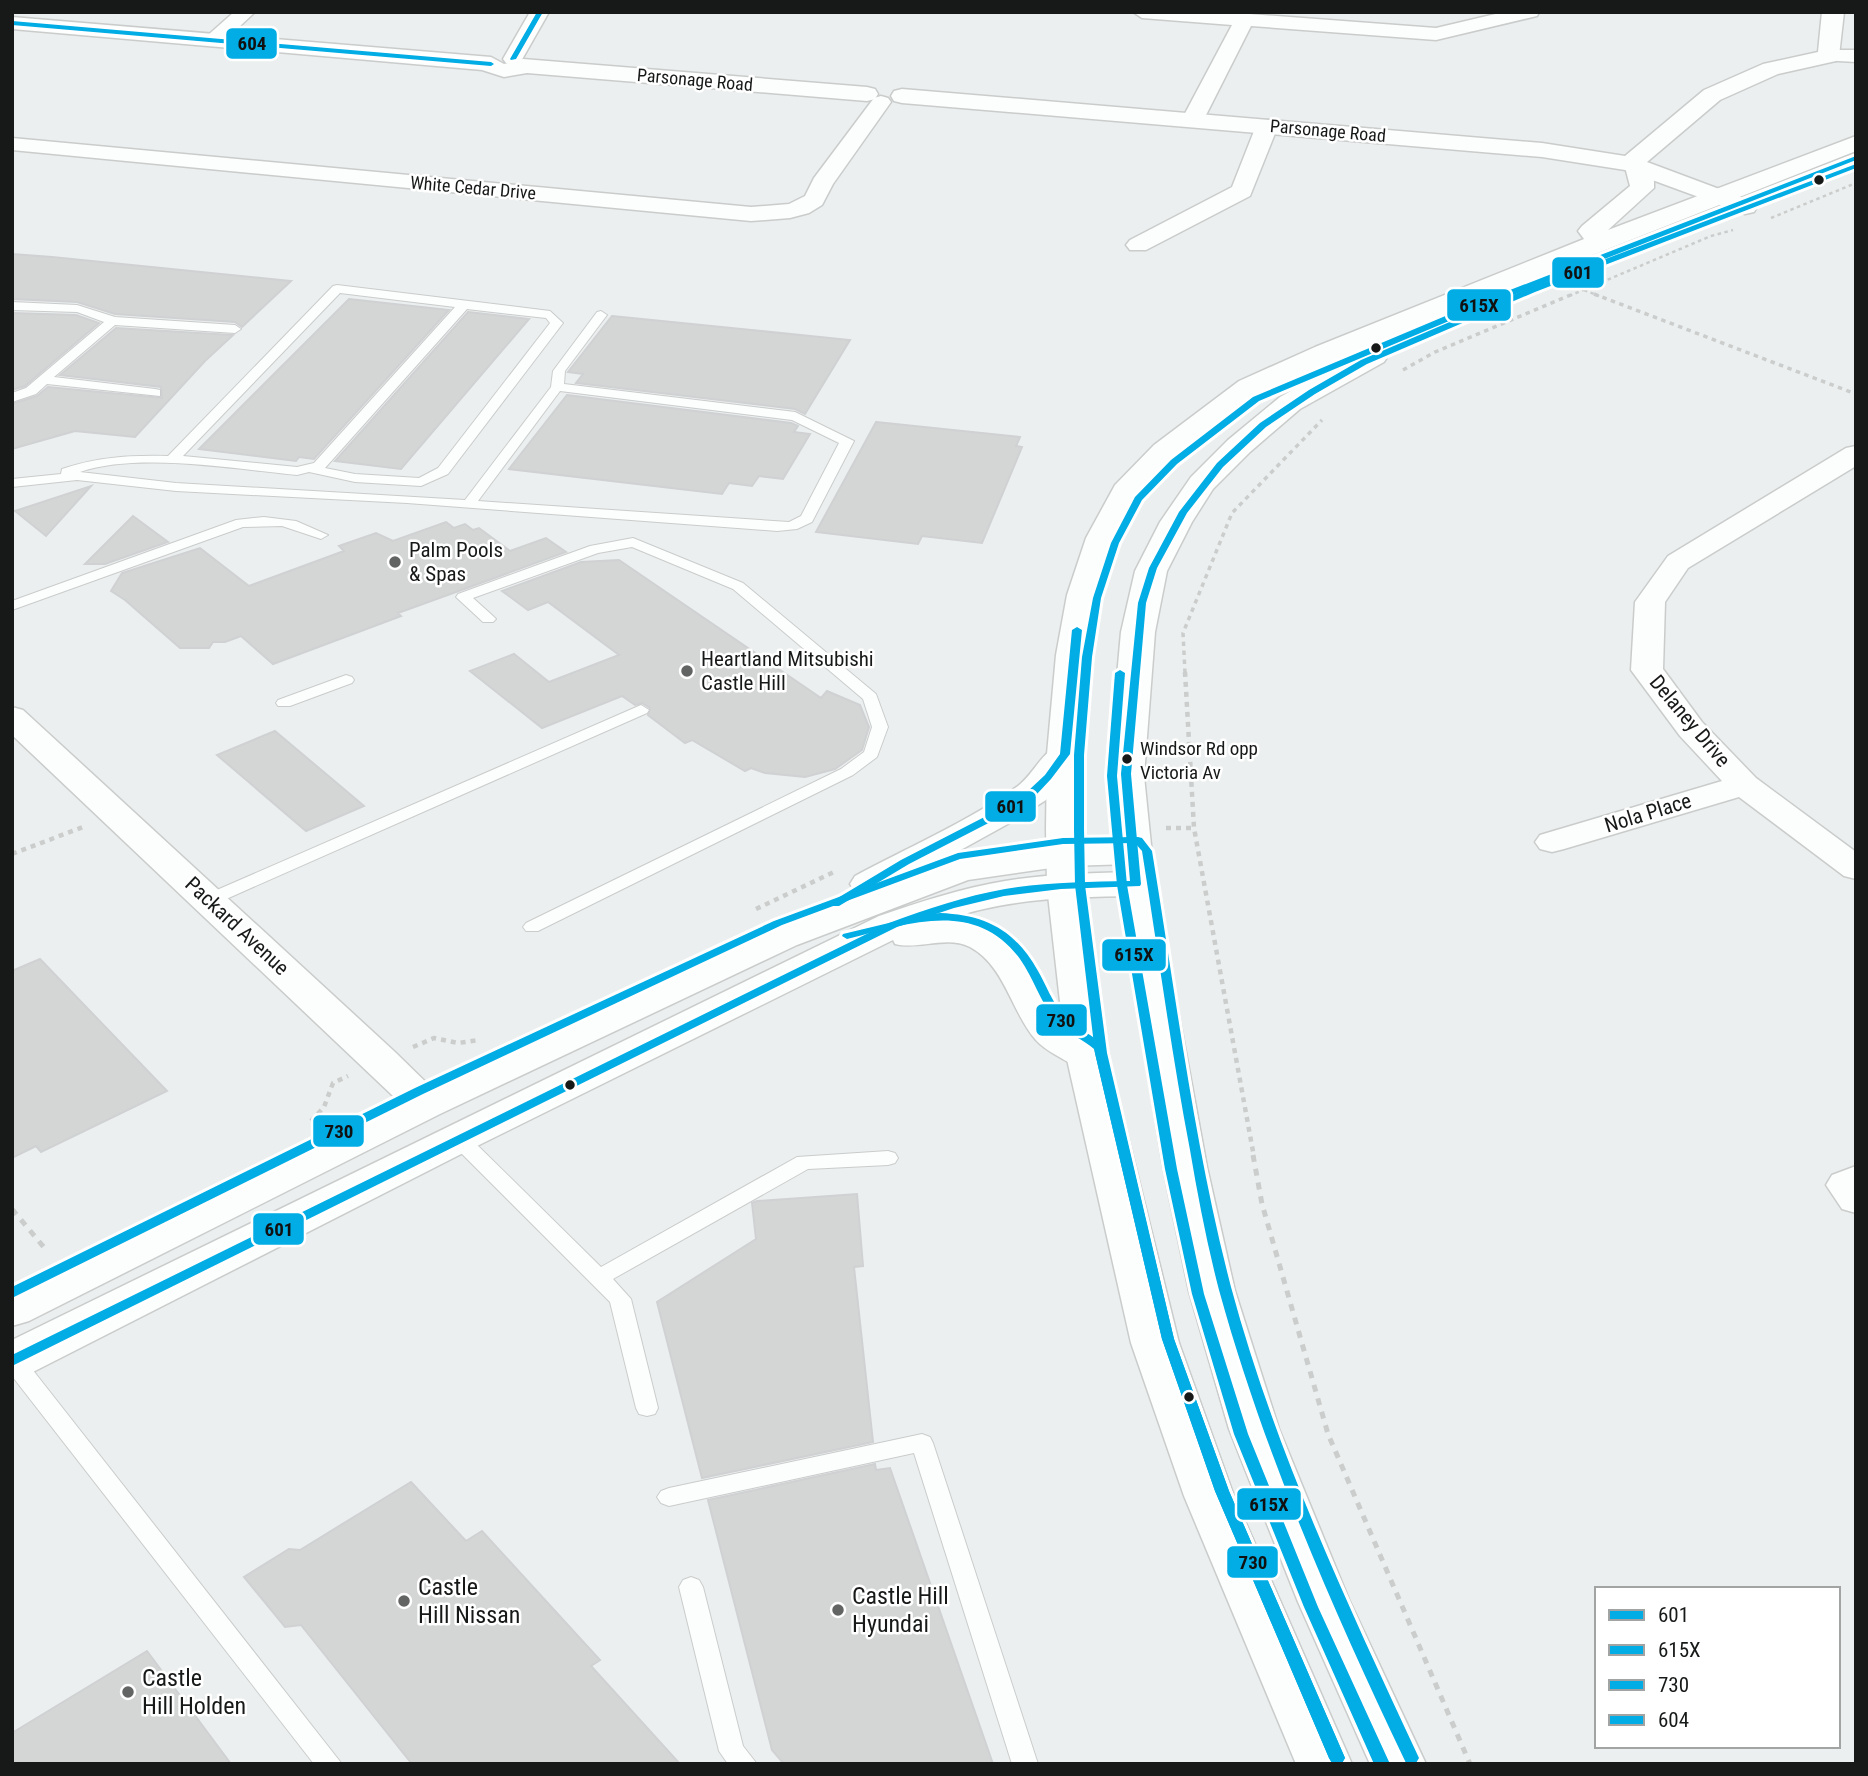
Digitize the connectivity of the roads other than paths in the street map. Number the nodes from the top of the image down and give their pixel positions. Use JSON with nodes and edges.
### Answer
{"nodes":[{"id":1,"x":246,"y":12,"type":"edge"},
{"id":2,"x":540,"y":12,"type":"edge"},
{"id":3,"x":1142,"y":12,"type":"edge"},
{"id":4,"x":1530,"y":12,"type":"edge"},
{"id":5,"x":1833,"y":12,"type":"edge"},
{"id":6,"x":1244,"y":20,"type":"junction"},
{"id":7,"x":12,"y":23,"type":"edge"},
{"id":8,"x":214,"y":40,"type":"junction"},
{"id":9,"x":1828,"y":56,"type":"junction"},
{"id":10,"x":1856,"y":56,"type":"edge"},
{"id":11,"x":509,"y":63,"type":"junction"},
{"id":12,"x":884,"y":97,"type":"junction"},
{"id":13,"x":1193,"y":119,"type":"junction"},
{"id":14,"x":1267,"y":126,"type":"junction"},
{"id":15,"x":1856,"y":143,"type":"edge"},
{"id":16,"x":12,"y":144,"type":"edge"},
{"id":17,"x":1634,"y":166,"type":"junction"},
{"id":18,"x":1856,"y":166,"type":"edge"},
{"id":19,"x":1742,"y":213,"type":"junction"},
{"id":20,"x":1601,"y":243,"type":"junction"},
{"id":21,"x":1138,"y":245,"type":"dead end"},
{"id":22,"x":12,"y":307,"type":"edge"},
{"id":23,"x":462,"y":307,"type":"junction"},
{"id":24,"x":601,"y":316,"type":"dead end"},
{"id":25,"x":112,"y":321,"type":"junction"},
{"id":26,"x":235,"y":329,"type":"dead end"},
{"id":27,"x":44,"y":380,"type":"junction"},
{"id":28,"x":557,"y":387,"type":"junction"},
{"id":29,"x":155,"y":393,"type":"dead end"},
{"id":30,"x":12,"y":397,"type":"edge"},
{"id":31,"x":1856,"y":454,"type":"edge"},
{"id":32,"x":171,"y":461,"type":"junction"},
{"id":33,"x":312,"y":469,"type":"junction"},
{"id":34,"x":60,"y":477,"type":"junction"},
{"id":35,"x":12,"y":483,"type":"edge"},
{"id":36,"x":468,"y":505,"type":"junction"},
{"id":37,"x":321,"y":536,"type":"dead end"},
{"id":38,"x":12,"y":606,"type":"edge"},
{"id":39,"x":488,"y":618,"type":"dead end"},
{"id":40,"x":346,"y":680,"type":"dead end"},
{"id":41,"x":284,"y":703,"type":"dead end"},
{"id":42,"x":641,"y":710,"type":"dead end"},
{"id":43,"x":12,"y":717,"type":"edge"},
{"id":44,"x":1065,"y":754,"type":"junction"},
{"id":45,"x":1744,"y":785,"type":"junction"},
{"id":46,"x":1552,"y":842,"type":"dead end"},
{"id":47,"x":1134,"y":868,"type":"junction"},
{"id":48,"x":1856,"y":869,"type":"edge"},
{"id":49,"x":1065,"y":870,"type":"junction"},
{"id":50,"x":209,"y":900,"type":"junction"},
{"id":51,"x":767,"y":924,"type":"junction"},
{"id":52,"x":532,"y":927,"type":"dead end"},
{"id":53,"x":836,"y":954,"type":"junction"},
{"id":54,"x":1087,"y":1055,"type":"junction"},
{"id":55,"x":425,"y":1104,"type":"junction"},
{"id":56,"x":458,"y":1138,"type":"junction"},
{"id":57,"x":887,"y":1158,"type":"dead end"},
{"id":58,"x":1856,"y":1180,"type":"edge"},
{"id":59,"x":1856,"y":1199,"type":"edge"},
{"id":60,"x":599,"y":1278,"type":"junction"},
{"id":61,"x":12,"y":1309,"type":"edge"},
{"id":62,"x":13,"y":1361,"type":"edge"},
{"id":63,"x":648,"y":1408,"type":"dead end"},
{"id":64,"x":669,"y":1497,"type":"dead end"},
{"id":65,"x":691,"y":1587,"type":"dead end"},
{"id":66,"x":329,"y":1764,"type":"edge"},
{"id":67,"x":744,"y":1764,"type":"edge"},
{"id":68,"x":1025,"y":1764,"type":"edge"},
{"id":69,"x":1324,"y":1764,"type":"edge"},
{"id":70,"x":1398,"y":1764,"type":"edge"}],
"edges":[{"from":1,"to":8,"type":"street"},
{"from":2,"to":11,"type":"street"},
{"from":3,"to":6,"type":"street"},
{"from":4,"to":6,"type":"street"},
{"from":5,"to":9,"type":"main road"},
{"from":6,"to":13,"type":"street"},
{"from":7,"to":8,"type":"main road","name":"Parsonage Road"},
{"from":8,"to":11,"type":"main road","name":"Parsonage Road"},
{"from":9,"to":10,"type":"street"},
{"from":9,"to":17,"type":"main road"},
{"from":11,"to":12,"type":"main road","name":"Parsonage Road"},
{"from":12,"to":13,"type":"main road","name":"Parsonage Road"},
{"from":12,"to":16,"type":"street","name":"White Cedar Drive"},
{"from":13,"to":14,"type":"main road","name":"Parsonage Road"},
{"from":14,"to":17,"type":"main road","name":"Parsonage Road"},
{"from":14,"to":21,"type":"street"},
{"from":15,"to":19,"type":"main road"},
{"from":17,"to":19,"type":"main road","name":"Parsonage Road"},
{"from":17,"to":20,"type":"main road"},
{"from":18,"to":19,"type":"main road"},
{"from":19,"to":20,"type":"main road"},
{"from":19,"to":47,"type":"main road"},
{"from":20,"to":44,"type":"main road"},
{"from":22,"to":25,"type":"lane"},
{"from":22,"to":30,"type":"lane"},
{"from":23,"to":32,"type":"lane"},
{"from":23,"to":33,"type":"lane"},
{"from":23,"to":33,"type":"lane"},
{"from":24,"to":28,"type":"lane"},
{"from":25,"to":26,"type":"lane"},
{"from":25,"to":27,"type":"lane"},
{"from":27,"to":29,"type":"lane"},
{"from":27,"to":30,"type":"lane"},
{"from":28,"to":36,"type":"lane"},
{"from":28,"to":36,"type":"lane"},
{"from":31,"to":45,"type":"street","name":"Delaney Drive"},
{"from":32,"to":33,"type":"lane"},
{"from":32,"to":34,"type":"lane"},
{"from":34,"to":35,"type":"lane"},
{"from":34,"to":36,"type":"lane"},
{"from":37,"to":38,"type":"lane"},
{"from":39,"to":52,"type":"lane"},
{"from":40,"to":41,"type":"lane"},
{"from":42,"to":50,"type":"lane"},
{"from":43,"to":50,"type":"street","name":"Packard Avenue"},
{"from":44,"to":49,"type":"main road"},
{"from":44,"to":51,"type":"main road"},
{"from":45,"to":46,"type":"street","name":"Nola Place"},
{"from":45,"to":48,"type":"street","name":"Delaney Drive"},
{"from":47,"to":49,"type":"main road"},
{"from":47,"to":70,"type":"main road"},
{"from":49,"to":51,"type":"main road"},
{"from":49,"to":53,"type":"main road"},
{"from":49,"to":54,"type":"main road"},
{"from":50,"to":55,"type":"street","name":"Packard Avenue"},
{"from":51,"to":55,"type":"main road"},
{"from":53,"to":54,"type":"main road"},
{"from":53,"to":56,"type":"main road"},
{"from":54,"to":69,"type":"main road"},
{"from":55,"to":56,"type":"main road","name":"Packard Avenue"},
{"from":55,"to":61,"type":"main road"},
{"from":56,"to":60,"type":"lane"},
{"from":56,"to":62,"type":"main road"},
{"from":57,"to":60,"type":"lane"},
{"from":58,"to":59,"type":"street"},
{"from":60,"to":63,"type":"lane"},
{"from":62,"to":66,"type":"lane"},
{"from":64,"to":68,"type":"lane"},
{"from":65,"to":67,"type":"lane"}]}
